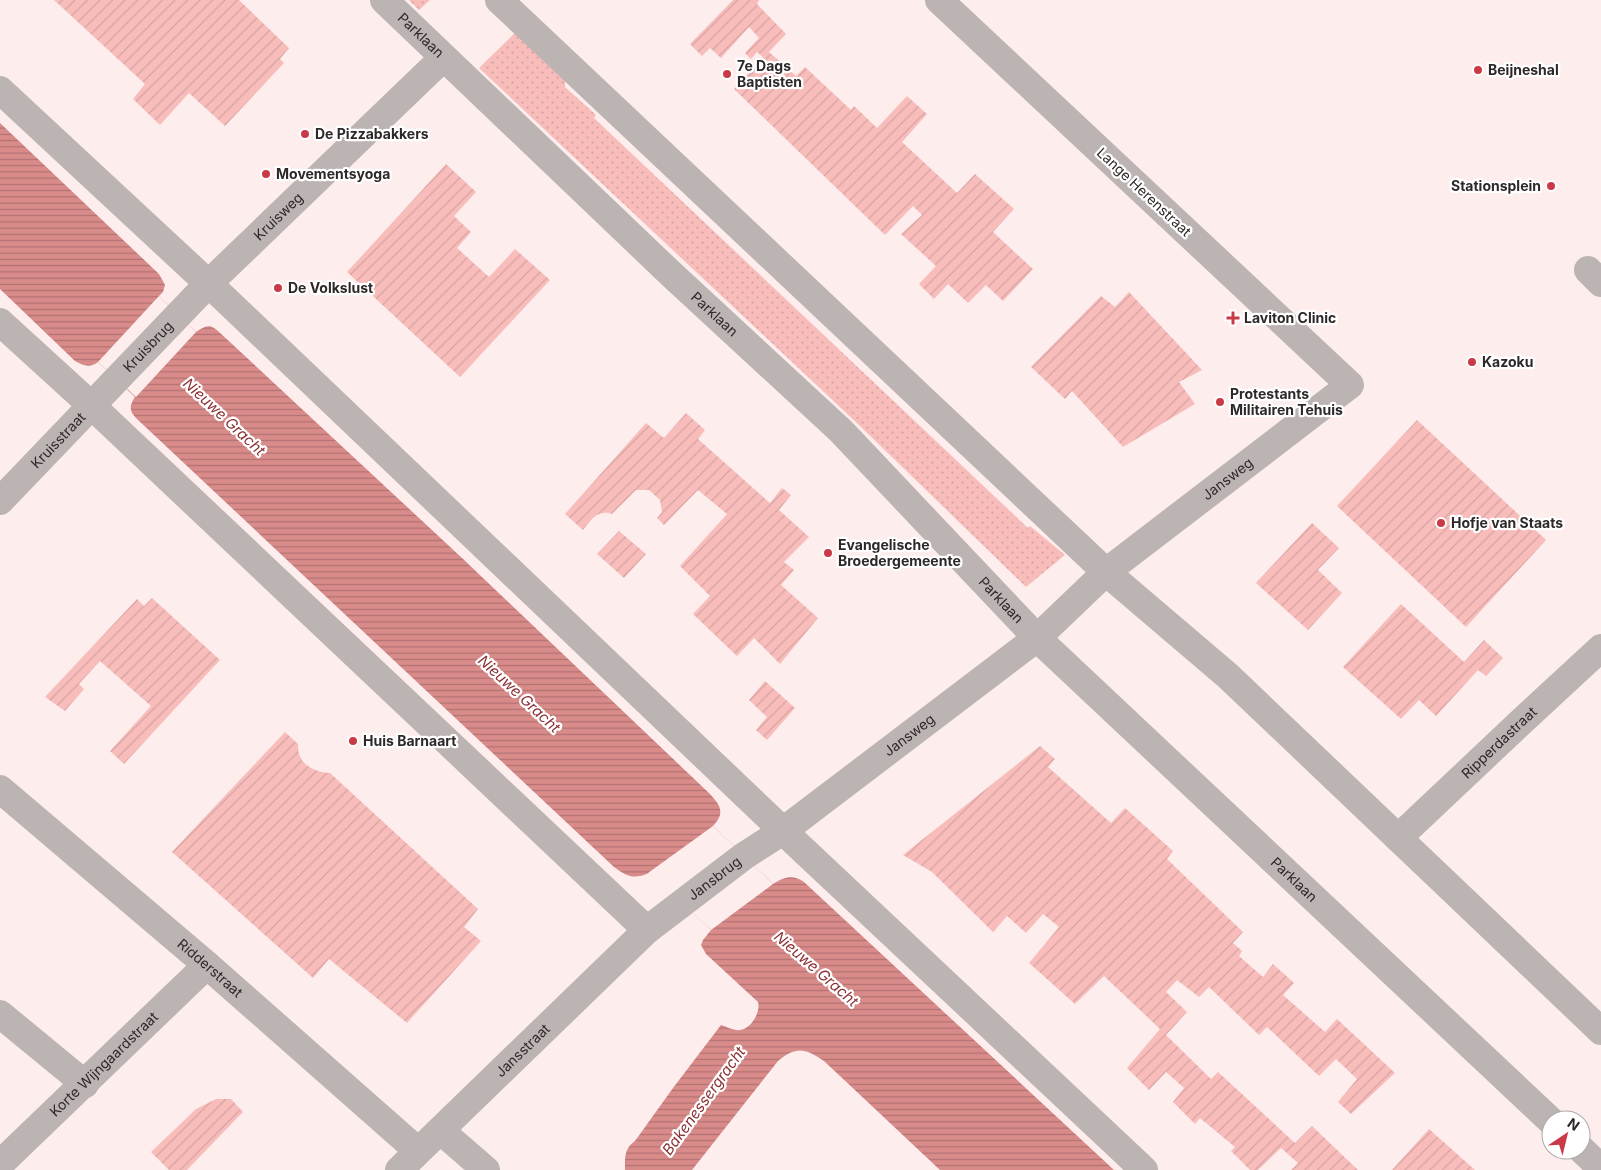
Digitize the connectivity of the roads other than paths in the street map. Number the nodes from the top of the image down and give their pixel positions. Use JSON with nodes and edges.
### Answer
{"nodes":[{"id":1,"x":384,"y":0,"type":"edge"},
{"id":2,"x":499,"y":0,"type":"edge"},
{"id":3,"x":938,"y":0,"type":"edge"},
{"id":4,"x":443,"y":58,"type":"junction"},
{"id":5,"x":0,"y":90,"type":"edge"},
{"id":6,"x":208,"y":284,"type":"junction"},
{"id":7,"x":178,"y":315,"type":"joint"},
{"id":8,"x":0,"y":322,"type":"edge"},
{"id":9,"x":117,"y":380,"type":"joint"},
{"id":10,"x":1350,"y":384,"type":"joint"},
{"id":11,"x":92,"y":406,"type":"junction"},
{"id":12,"x":0,"y":502,"type":"edge"},
{"id":13,"x":1106,"y":572,"type":"junction"},
{"id":14,"x":1037,"y":638,"type":"junction"},
{"id":15,"x":1601,"y":648,"type":"edge"},
{"id":16,"x":0,"y":789,"type":"edge"},
{"id":17,"x":783,"y":831,"type":"junction"},
{"id":18,"x":1398,"y":838,"type":"junction"},
{"id":19,"x":647,"y":930,"type":"junction"},
{"id":20,"x":207,"y":965,"type":"junction"},
{"id":21,"x":0,"y":1014,"type":"edge"},
{"id":22,"x":1601,"y":1031,"type":"edge"},
{"id":23,"x":85,"y":1084,"type":"junction"},
{"id":24,"x":1541,"y":1112,"type":"edge"},
{"id":25,"x":441,"y":1131,"type":"junction"},
{"id":26,"x":418,"y":1151,"type":"junction"},
{"id":27,"x":1591,"y":1158,"type":"edge"},
{"id":28,"x":0,"y":1164,"type":"edge"},
{"id":29,"x":1601,"y":1168,"type":"edge"},
{"id":30,"x":399,"y":1170,"type":"edge"},
{"id":31,"x":486,"y":1170,"type":"edge"},
{"id":32,"x":1144,"y":1170,"type":"edge"}],
"edges":[{"from":1,"to":4,"type":"street","name":"Parklaan"},
{"from":2,"to":13,"type":"street"},
{"from":3,"to":10,"type":"street","name":"Lange Herenstraat"},
{"from":4,"to":6,"type":"street","name":"Kruisweg"},
{"from":4,"to":14,"type":"street","name":"Parklaan"},
{"from":5,"to":6,"type":"street"},
{"from":6,"to":7,"type":"street","name":"Kruisweg"},
{"from":6,"to":17,"type":"street"},
{"from":7,"to":9,"type":"street","name":"Kruisbrug"},
{"from":8,"to":11,"type":"street"},
{"from":9,"to":11,"type":"street","name":"Kruisstraat"},
{"from":10,"to":13,"type":"street","name":"Jansweg"},
{"from":11,"to":12,"type":"street","name":"Kruisstraat"},
{"from":11,"to":19,"type":"street"},
{"from":13,"to":14,"type":"street"},
{"from":13,"to":18,"type":"street"},
{"from":14,"to":17,"type":"street","name":"Jansweg"},
{"from":14,"to":24,"type":"street","name":"Parklaan"},
{"from":15,"to":18,"type":"street","name":"Ripperdastraat"},
{"from":16,"to":20,"type":"street","name":"Ridderstraat"},
{"from":17,"to":19,"type":"street","name":"Jansbrug"},
{"from":17,"to":32,"type":"street"},
{"from":18,"to":22,"type":"street"},
{"from":19,"to":25,"type":"street","name":"Jansstraat"},
{"from":20,"to":23,"type":"street","name":"Korte Wijngaardstraat"},
{"from":20,"to":26,"type":"street","name":"Ridderstraat"},
{"from":21,"to":23,"type":"street"},
{"from":23,"to":28,"type":"street","name":"Korte Wijngaardstraat"},
{"from":25,"to":26,"type":"street","name":"Jansstraat"},
{"from":25,"to":31,"type":"street"},
{"from":26,"to":30,"type":"street","name":"Jansstraat"},
{"from":27,"to":29,"type":"street"}]}
